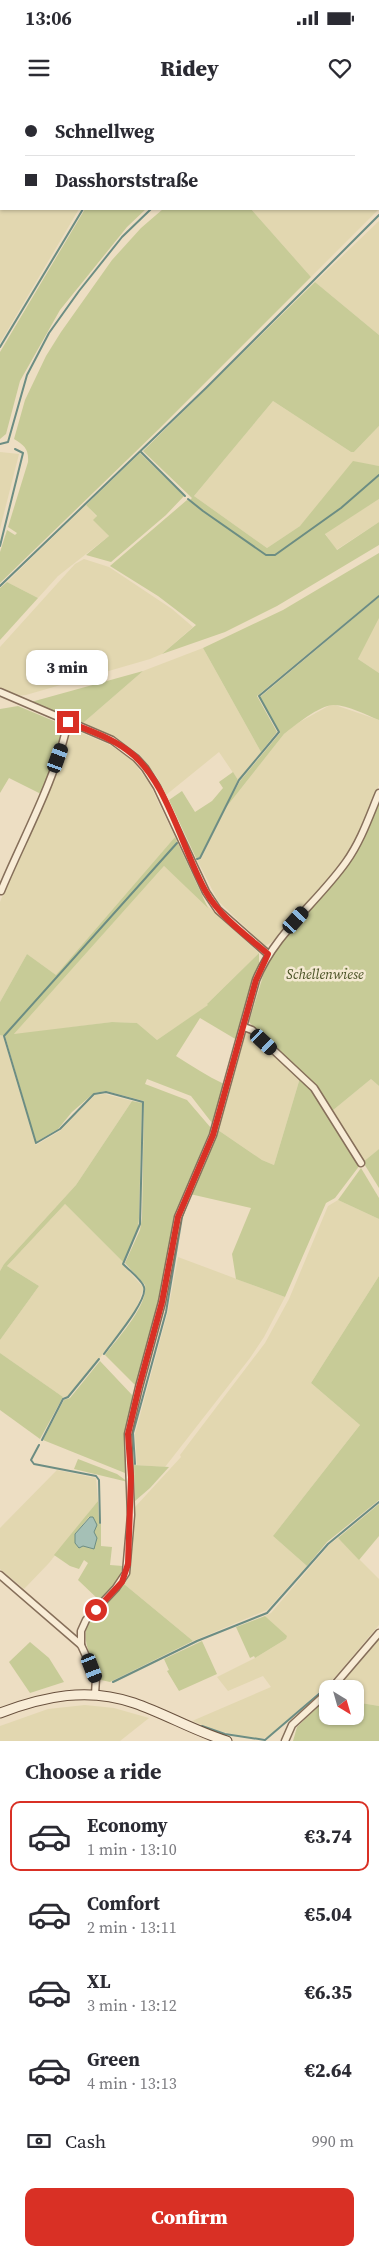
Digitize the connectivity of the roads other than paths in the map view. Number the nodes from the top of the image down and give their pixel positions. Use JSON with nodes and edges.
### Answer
{"nodes":[{"id":1,"x":0,"y":692,"type":"edge"},
{"id":2,"x":68,"y":722,"type":"junction"},
{"id":3,"x":379,"y":793,"type":"edge"},
{"id":4,"x":1,"y":891,"type":"edge"},
{"id":5,"x":268,"y":954,"type":"junction"},
{"id":6,"x":244,"y":1027,"type":"junction"},
{"id":7,"x":361,"y":1163,"type":"dead end"},
{"id":8,"x":0,"y":1574,"type":"edge"},
{"id":9,"x":379,"y":1633,"type":"edge"},
{"id":10,"x":82,"y":1645,"type":"junction"},
{"id":11,"x":339,"y":1680,"type":"edge"},
{"id":12,"x":96,"y":1694,"type":"junction"},
{"id":13,"x":319,"y":1700,"type":"edge"},
{"id":14,"x":0,"y":1713,"type":"edge"},
{"id":15,"x":226,"y":1741,"type":"edge"},
{"id":16,"x":285,"y":1741,"type":"edge"}],
"edges":[{"from":1,"to":2,"type":"street"},
{"from":2,"to":4,"type":"street"},
{"from":2,"to":5,"type":"street"},
{"from":3,"to":5,"type":"street"},
{"from":5,"to":6,"type":"street"},
{"from":6,"to":7,"type":"street"},
{"from":6,"to":10,"type":"street"},
{"from":8,"to":10,"type":"street"},
{"from":9,"to":11,"type":"street"},
{"from":10,"to":12,"type":"street"},
{"from":12,"to":14,"type":"street"},
{"from":12,"to":15,"type":"street"},
{"from":13,"to":16,"type":"street"}]}
